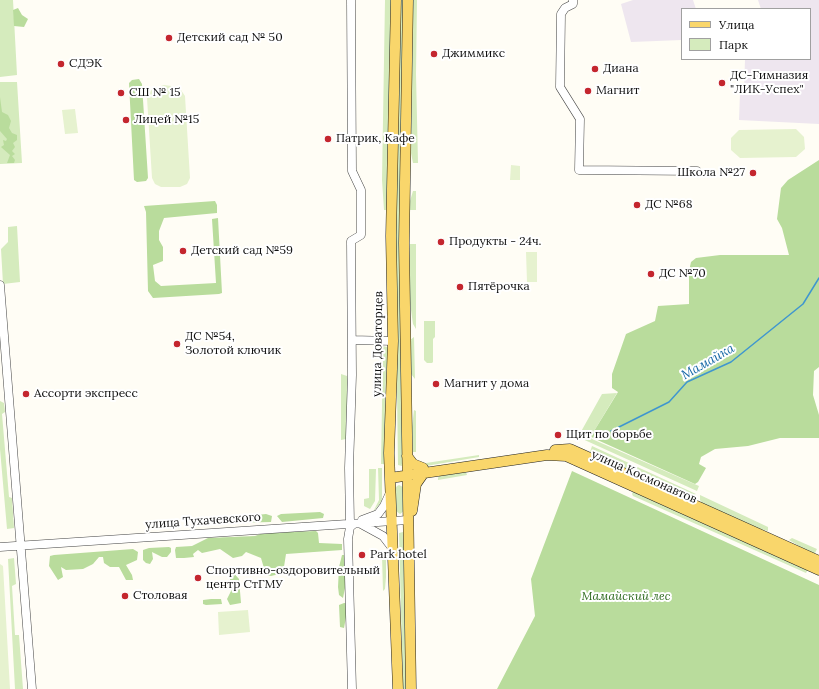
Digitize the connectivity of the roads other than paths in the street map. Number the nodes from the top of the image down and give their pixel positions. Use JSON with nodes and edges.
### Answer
{"nodes":[{"id":1,"x":351,"y":0,"type":"edge"},
{"id":2,"x":396,"y":0,"type":"edge"},
{"id":3,"x":408,"y":0,"type":"edge"},
{"id":4,"x":574,"y":0,"type":"edge"},
{"id":5,"x":697,"y":171,"type":"dead end"},
{"id":6,"x":0,"y":285,"type":"edge"},
{"id":7,"x":352,"y":340,"type":"junction"},
{"id":8,"x":393,"y":341,"type":"junction"},
{"id":9,"x":407,"y":456,"type":"junction"},
{"id":10,"x":423,"y":471,"type":"junction"},
{"id":11,"x":389,"y":474,"type":"junction"},
{"id":12,"x":405,"y":474,"type":"junction"},
{"id":13,"x":390,"y":492,"type":"junction"},
{"id":14,"x":408,"y":520,"type":"junction"},
{"id":15,"x":391,"y":521,"type":"junction"},
{"id":16,"x":355,"y":524,"type":"junction"},
{"id":17,"x":21,"y":545,"type":"junction"},
{"id":18,"x":0,"y":547,"type":"edge"},
{"id":19,"x":394,"y":549,"type":"junction"},
{"id":20,"x":819,"y":561,"type":"edge"},
{"id":21,"x":819,"y":570,"type":"edge"},
{"id":22,"x":32,"y":689,"type":"edge"},
{"id":23,"x":352,"y":689,"type":"edge"},
{"id":24,"x":398,"y":689,"type":"edge"},
{"id":25,"x":411,"y":689,"type":"edge"}],
"edges":[{"from":1,"to":7,"type":"street"},
{"from":2,"to":8,"type":"main road","name":"улица Доваторцев"},
{"from":3,"to":9,"type":"main road"},
{"from":4,"to":5,"type":"street"},
{"from":6,"to":17,"type":"street"},
{"from":7,"to":8,"type":"street"},
{"from":7,"to":16,"type":"street"},
{"from":8,"to":11,"type":"main road","name":"улица Доваторцев"},
{"from":9,"to":10,"type":"main road"},
{"from":9,"to":12,"type":"main road"},
{"from":10,"to":12,"type":"main road"},
{"from":10,"to":14,"type":"main road"},
{"from":10,"to":20,"type":"main road","name":"улица Космонавтов"},
{"from":10,"to":21,"type":"main road","name":"улица Космонавтов"},
{"from":11,"to":12,"type":"main road"},
{"from":11,"to":13,"type":"main road","name":"улица Доваторцев"},
{"from":12,"to":14,"type":"main road"},
{"from":13,"to":15,"type":"main road","name":"улица Доваторцев"},
{"from":13,"to":16,"type":"street"},
{"from":14,"to":15,"type":"street","name":"улица Тухачевского"},
{"from":14,"to":25,"type":"main road"},
{"from":15,"to":16,"type":"street","name":"улица Тухачевского"},
{"from":15,"to":19,"type":"main road","name":"улица Доваторцев"},
{"from":16,"to":17,"type":"street","name":"улица Тухачевского"},
{"from":16,"to":19,"type":"street"},
{"from":16,"to":23,"type":"street"},
{"from":17,"to":18,"type":"street","name":"улица Тухачевского"},
{"from":17,"to":22,"type":"street"},
{"from":19,"to":24,"type":"main road","name":"улица Доваторцев"}]}
